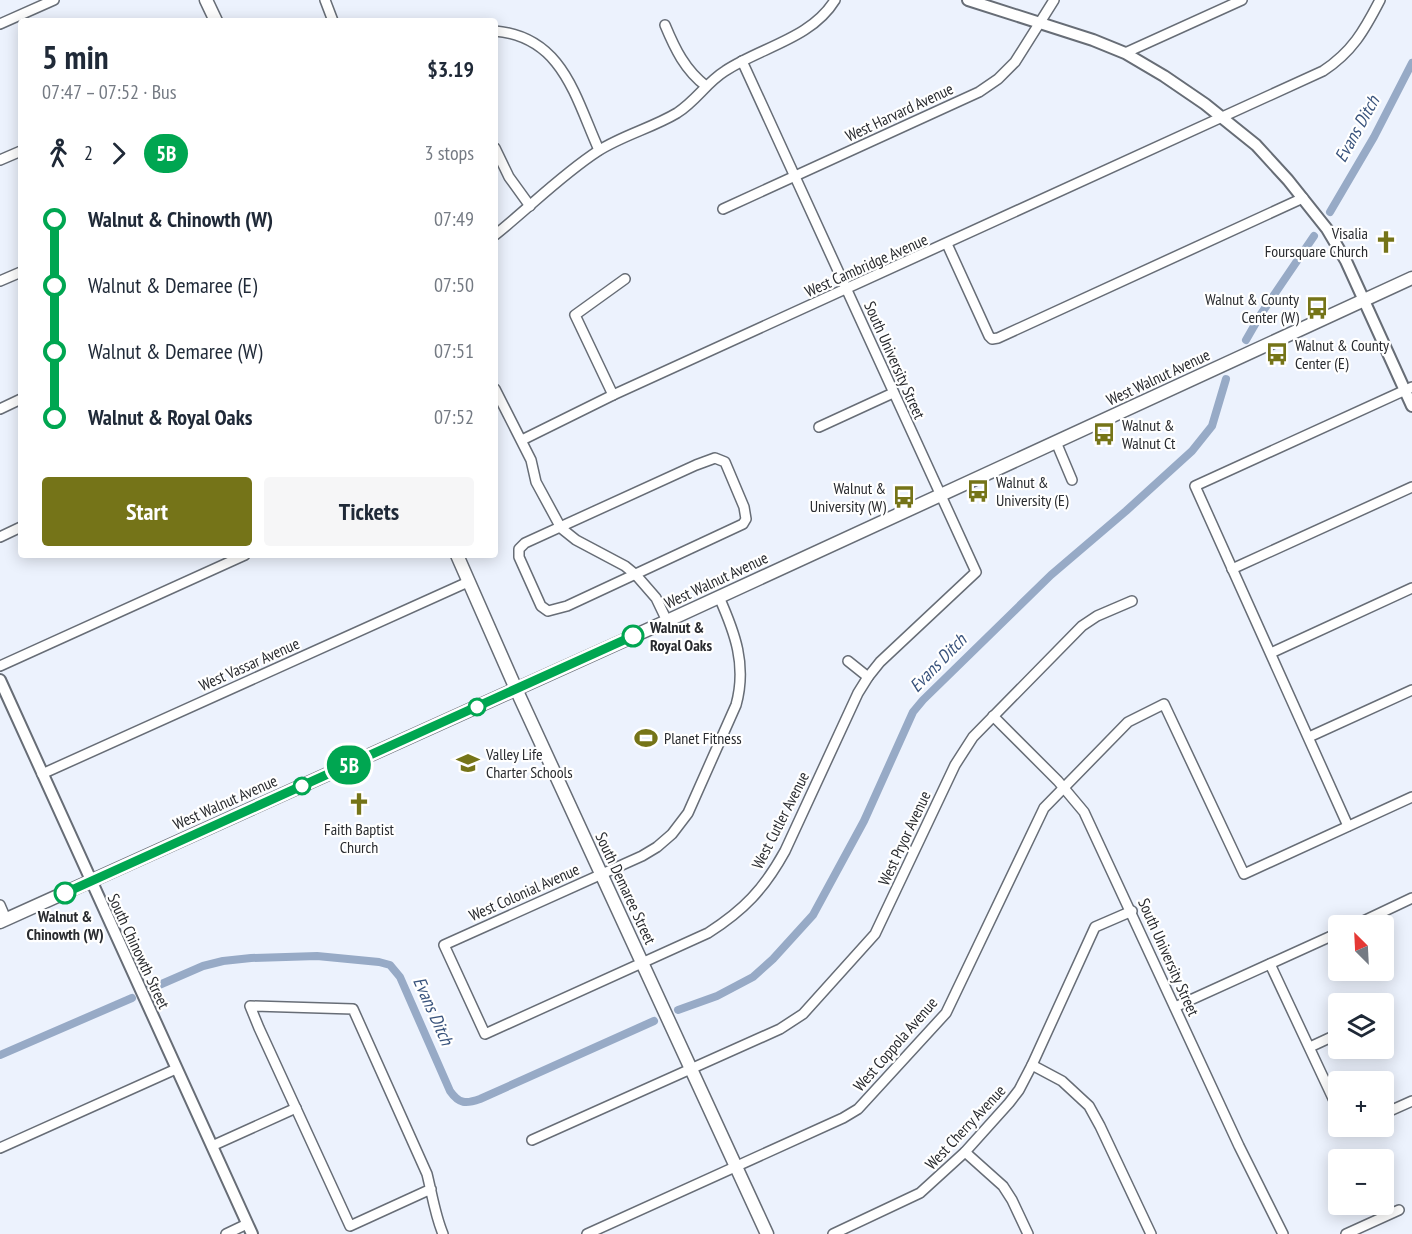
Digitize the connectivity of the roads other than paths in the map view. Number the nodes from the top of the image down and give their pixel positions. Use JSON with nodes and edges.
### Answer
{"nodes":[{"id":1,"x":54,"y":0,"type":"edge"},
{"id":2,"x":206,"y":0,"type":"edge"},
{"id":3,"x":324,"y":0,"type":"edge"},
{"id":4,"x":835,"y":0,"type":"edge"},
{"id":5,"x":968,"y":0,"type":"edge"},
{"id":6,"x":1054,"y":0,"type":"edge"},
{"id":7,"x":1242,"y":0,"type":"edge"},
{"id":8,"x":1380,"y":0,"type":"edge"},
{"id":9,"x":215,"y":18,"type":"edge"},
{"id":10,"x":332,"y":18,"type":"edge"},
{"id":11,"x":1040,"y":23,"type":"junction"},
{"id":12,"x":0,"y":24,"type":"edge"},
{"id":13,"x":664,"y":25,"type":"dead end"},
{"id":14,"x":498,"y":31,"type":"edge"},
{"id":15,"x":1125,"y":53,"type":"junction"},
{"id":16,"x":742,"y":61,"type":"junction"},
{"id":17,"x":706,"y":86,"type":"junction"},
{"id":18,"x":1224,"y":118,"type":"junction"},
{"id":19,"x":599,"y":150,"type":"junction"},
{"id":20,"x":18,"y":152,"type":"edge"},
{"id":21,"x":498,"y":155,"type":"edge"},
{"id":22,"x":0,"y":160,"type":"edge"},
{"id":23,"x":796,"y":177,"type":"junction"},
{"id":24,"x":1303,"y":198,"type":"junction"},
{"id":25,"x":531,"y":206,"type":"junction"},
{"id":26,"x":723,"y":209,"type":"dead end"},
{"id":27,"x":498,"y":234,"type":"edge"},
{"id":28,"x":947,"y":244,"type":"junction"},
{"id":29,"x":18,"y":273,"type":"edge"},
{"id":30,"x":1412,"y":278,"type":"edge"},
{"id":31,"x":625,"y":279,"type":"dead end"},
{"id":32,"x":0,"y":281,"type":"edge"},
{"id":33,"x":847,"y":290,"type":"junction"},
{"id":34,"x":1364,"y":301,"type":"junction"},
{"id":35,"x":1408,"y":388,"type":"edge"},
{"id":36,"x":893,"y":393,"type":"junction"},
{"id":37,"x":498,"y":395,"type":"edge"},
{"id":38,"x":613,"y":395,"type":"junction"},
{"id":39,"x":18,"y":400,"type":"edge"},
{"id":40,"x":1412,"y":406,"type":"edge"},
{"id":41,"x":0,"y":409,"type":"edge"},
{"id":42,"x":819,"y":427,"type":"dead end"},
{"id":43,"x":522,"y":440,"type":"junction"},
{"id":44,"x":1056,"y":442,"type":"junction"},
{"id":45,"x":1072,"y":480,"type":"dead end"},
{"id":46,"x":1412,"y":487,"type":"edge"},
{"id":47,"x":940,"y":496,"type":"junction"},
{"id":48,"x":18,"y":528,"type":"edge"},
{"id":49,"x":561,"y":528,"type":"junction"},
{"id":50,"x":0,"y":537,"type":"edge"},
{"id":51,"x":238,"y":558,"type":"edge"},
{"id":52,"x":458,"y":558,"type":"edge"},
{"id":53,"x":1232,"y":569,"type":"junction"},
{"id":54,"x":976,"y":572,"type":"joint"},
{"id":55,"x":636,"y":574,"type":"junction"},
{"id":56,"x":468,"y":582,"type":"junction"},
{"id":57,"x":1412,"y":588,"type":"edge"},
{"id":58,"x":719,"y":597,"type":"junction"},
{"id":59,"x":1131,"y":601,"type":"dead end"},
{"id":60,"x":667,"y":621,"type":"junction"},
{"id":61,"x":1270,"y":653,"type":"junction"},
{"id":62,"x":848,"y":661,"type":"dead end"},
{"id":63,"x":0,"y":666,"type":"edge"},
{"id":64,"x":868,"y":676,"type":"junction"},
{"id":65,"x":0,"y":680,"type":"edge"},
{"id":66,"x":516,"y":689,"type":"junction"},
{"id":67,"x":1412,"y":690,"type":"edge"},
{"id":68,"x":993,"y":716,"type":"junction"},
{"id":69,"x":1308,"y":737,"type":"junction"},
{"id":70,"x":42,"y":774,"type":"junction"},
{"id":71,"x":1064,"y":787,"type":"junction"},
{"id":72,"x":1412,"y":797,"type":"edge"},
{"id":73,"x":1348,"y":826,"type":"junction"},
{"id":74,"x":602,"y":874,"type":"junction"},
{"id":75,"x":90,"y":881,"type":"junction"},
{"id":76,"x":1412,"y":898,"type":"edge"},
{"id":77,"x":0,"y":905,"type":"edge"},
{"id":78,"x":1131,"y":910,"type":"junction"},
{"id":79,"x":1376,"y":915,"type":"edge"},
{"id":80,"x":3,"y":920,"type":"edge"},
{"id":81,"x":1328,"y":938,"type":"edge"},
{"id":82,"x":642,"y":963,"type":"junction"},
{"id":83,"x":1270,"y":964,"type":"junction"},
{"id":84,"x":1175,"y":1007,"type":"junction"},
{"id":85,"x":485,"y":1034,"type":"joint"},
{"id":86,"x":1328,"y":1039,"type":"edge"},
{"id":87,"x":1310,"y":1047,"type":"junction"},
{"id":88,"x":1032,"y":1065,"type":"junction"},
{"id":89,"x":176,"y":1069,"type":"junction"},
{"id":90,"x":691,"y":1069,"type":"junction"},
{"id":91,"x":1328,"y":1087,"type":"edge"},
{"id":92,"x":1412,"y":1101,"type":"edge"},
{"id":93,"x":296,"y":1108,"type":"junction"},
{"id":94,"x":1394,"y":1109,"type":"edge"},
{"id":95,"x":532,"y":1140,"type":"dead end"},
{"id":96,"x":212,"y":1146,"type":"junction"},
{"id":97,"x":0,"y":1148,"type":"edge"},
{"id":98,"x":965,"y":1152,"type":"junction"},
{"id":99,"x":736,"y":1168,"type":"junction"},
{"id":100,"x":431,"y":1189,"type":"junction"},
{"id":101,"x":1399,"y":1210,"type":"dead end"},
{"id":102,"x":250,"y":1229,"type":"edge"},
{"id":103,"x":226,"y":1234,"type":"edge"},
{"id":104,"x":443,"y":1234,"type":"edge"},
{"id":105,"x":587,"y":1234,"type":"edge"},
{"id":106,"x":766,"y":1234,"type":"edge"},
{"id":107,"x":833,"y":1234,"type":"edge"},
{"id":108,"x":1028,"y":1234,"type":"edge"},
{"id":109,"x":1151,"y":1234,"type":"edge"},
{"id":110,"x":1283,"y":1234,"type":"edge"},
{"id":111,"x":1346,"y":1234,"type":"edge"}],
"edges":[{"from":1,"to":12,"type":"street"},
{"from":2,"to":9,"type":"main road"},
{"from":3,"to":10,"type":"street"},
{"from":4,"to":16,"type":"street"},
{"from":5,"to":11,"type":"street"},
{"from":6,"to":11,"type":"street","name":"West Harvard Avenue"},
{"from":7,"to":15,"type":"street"},
{"from":8,"to":18,"type":"street","name":"West Cambridge Avenue"},
{"from":11,"to":15,"type":"street"},
{"from":11,"to":23,"type":"street","name":"West Harvard Avenue"},
{"from":13,"to":17,"type":"street"},
{"from":14,"to":19,"type":"street"},
{"from":15,"to":18,"type":"street"},
{"from":16,"to":17,"type":"street"},
{"from":16,"to":23,"type":"street","name":"South University Street"},
{"from":17,"to":19,"type":"street"},
{"from":18,"to":24,"type":"street"},
{"from":18,"to":28,"type":"street","name":"West Cambridge Avenue"},
{"from":19,"to":25,"type":"street"},
{"from":20,"to":22,"type":"street"},
{"from":21,"to":25,"type":"street"},
{"from":23,"to":26,"type":"street","name":"West Harvard Avenue"},
{"from":23,"to":33,"type":"street","name":"South University Street"},
{"from":24,"to":28,"type":"street"},
{"from":24,"to":34,"type":"street"},
{"from":25,"to":27,"type":"street"},
{"from":28,"to":33,"type":"street","name":"West Cambridge Avenue"},
{"from":29,"to":32,"type":"street"},
{"from":30,"to":34,"type":"main road","name":"West Walnut Avenue"},
{"from":31,"to":38,"type":"street"},
{"from":33,"to":36,"type":"street","name":"South University Street"},
{"from":33,"to":38,"type":"street","name":"West Cambridge Avenue"},
{"from":34,"to":35,"type":"street"},
{"from":34,"to":44,"type":"main road","name":"West Walnut Avenue"},
{"from":35,"to":40,"type":"street"},
{"from":35,"to":53,"type":"street"},
{"from":36,"to":42,"type":"street"},
{"from":36,"to":47,"type":"street","name":"South University Street"},
{"from":37,"to":43,"type":"street"},
{"from":38,"to":43,"type":"street","name":"West Cambridge Avenue"},
{"from":39,"to":41,"type":"street"},
{"from":43,"to":49,"type":"street"},
{"from":44,"to":45,"type":"street"},
{"from":44,"to":47,"type":"main road","name":"West Walnut Avenue"},
{"from":46,"to":53,"type":"street"},
{"from":47,"to":54,"type":"street","name":"South University Street"},
{"from":47,"to":58,"type":"main road","name":"West Walnut Avenue"},
{"from":48,"to":50,"type":"street"},
{"from":49,"to":55,"type":"street"},
{"from":49,"to":55,"type":"street"},
{"from":49,"to":55,"type":"street"},
{"from":51,"to":63,"type":"street"},
{"from":52,"to":56,"type":"main road","name":"South Demaree Street"},
{"from":53,"to":61,"type":"street"},
{"from":54,"to":64,"type":"street","name":"West Cutler Avenue"},
{"from":55,"to":60,"type":"street"},
{"from":56,"to":66,"type":"main road","name":"South Demaree Street"},
{"from":56,"to":70,"type":"street","name":"West Vassar Avenue"},
{"from":57,"to":61,"type":"street"},
{"from":58,"to":60,"type":"main road","name":"West Walnut Avenue"},
{"from":58,"to":74,"type":"street","name":"West Colonial Avenue"},
{"from":59,"to":68,"type":"street","name":"West Pryor Avenue"},
{"from":60,"to":66,"type":"main road","name":"West Walnut Avenue"},
{"from":61,"to":69,"type":"street"},
{"from":62,"to":64,"type":"street"},
{"from":64,"to":82,"type":"street","name":"West Cutler Avenue"},
{"from":65,"to":70,"type":"street","name":"South Chinowth Street"},
{"from":66,"to":74,"type":"main road","name":"South Demaree Street"},
{"from":66,"to":75,"type":"main road","name":"West Walnut Avenue"},
{"from":67,"to":69,"type":"street"},
{"from":68,"to":71,"type":"street","name":"South University Street"},
{"from":68,"to":90,"type":"street","name":"West Pryor Avenue"},
{"from":69,"to":73,"type":"street"},
{"from":70,"to":75,"type":"street","name":"South Chinowth Street"},
{"from":71,"to":73,"type":"street","name":"West Coppola Avenue"},
{"from":71,"to":78,"type":"street","name":"South University Street"},
{"from":71,"to":99,"type":"street","name":"West Coppola Avenue"},
{"from":72,"to":73,"type":"street"},
{"from":74,"to":82,"type":"main road","name":"South Demaree Street"},
{"from":74,"to":85,"type":"street","name":"West Colonial Avenue"},
{"from":75,"to":80,"type":"main road","name":"West Walnut Avenue"},
{"from":75,"to":89,"type":"street","name":"South Chinowth Street"},
{"from":76,"to":79,"type":"street"},
{"from":77,"to":80,"type":"street"},
{"from":78,"to":84,"type":"street","name":"South University Street"},
{"from":78,"to":88,"type":"street","name":"West Cherry Avenue"},
{"from":81,"to":83,"type":"street"},
{"from":82,"to":85,"type":"street","name":"West Cutler Avenue"},
{"from":82,"to":90,"type":"main road","name":"South Demaree Street"},
{"from":83,"to":84,"type":"street"},
{"from":83,"to":87,"type":"street"},
{"from":84,"to":110,"type":"street","name":"South University Street"},
{"from":86,"to":87,"type":"street"},
{"from":87,"to":91,"type":"street"},
{"from":88,"to":98,"type":"street","name":"West Cherry Avenue"},
{"from":88,"to":109,"type":"street"},
{"from":89,"to":96,"type":"street","name":"South Chinowth Street"},
{"from":89,"to":97,"type":"street"},
{"from":90,"to":95,"type":"street","name":"West Pryor Avenue"},
{"from":90,"to":99,"type":"main road","name":"South Demaree Street"},
{"from":92,"to":94,"type":"street"},
{"from":93,"to":96,"type":"street"},
{"from":93,"to":100,"type":"street"},
{"from":93,"to":100,"type":"street"},
{"from":96,"to":102,"type":"street","name":"South Chinowth Street"},
{"from":98,"to":107,"type":"street","name":"West Cherry Avenue"},
{"from":98,"to":108,"type":"street"},
{"from":99,"to":105,"type":"street","name":"West Coppola Avenue"},
{"from":99,"to":106,"type":"main road","name":"South Demaree Street"},
{"from":100,"to":104,"type":"street"},
{"from":101,"to":111,"type":"street"},
{"from":102,"to":103,"type":"street"}]}
